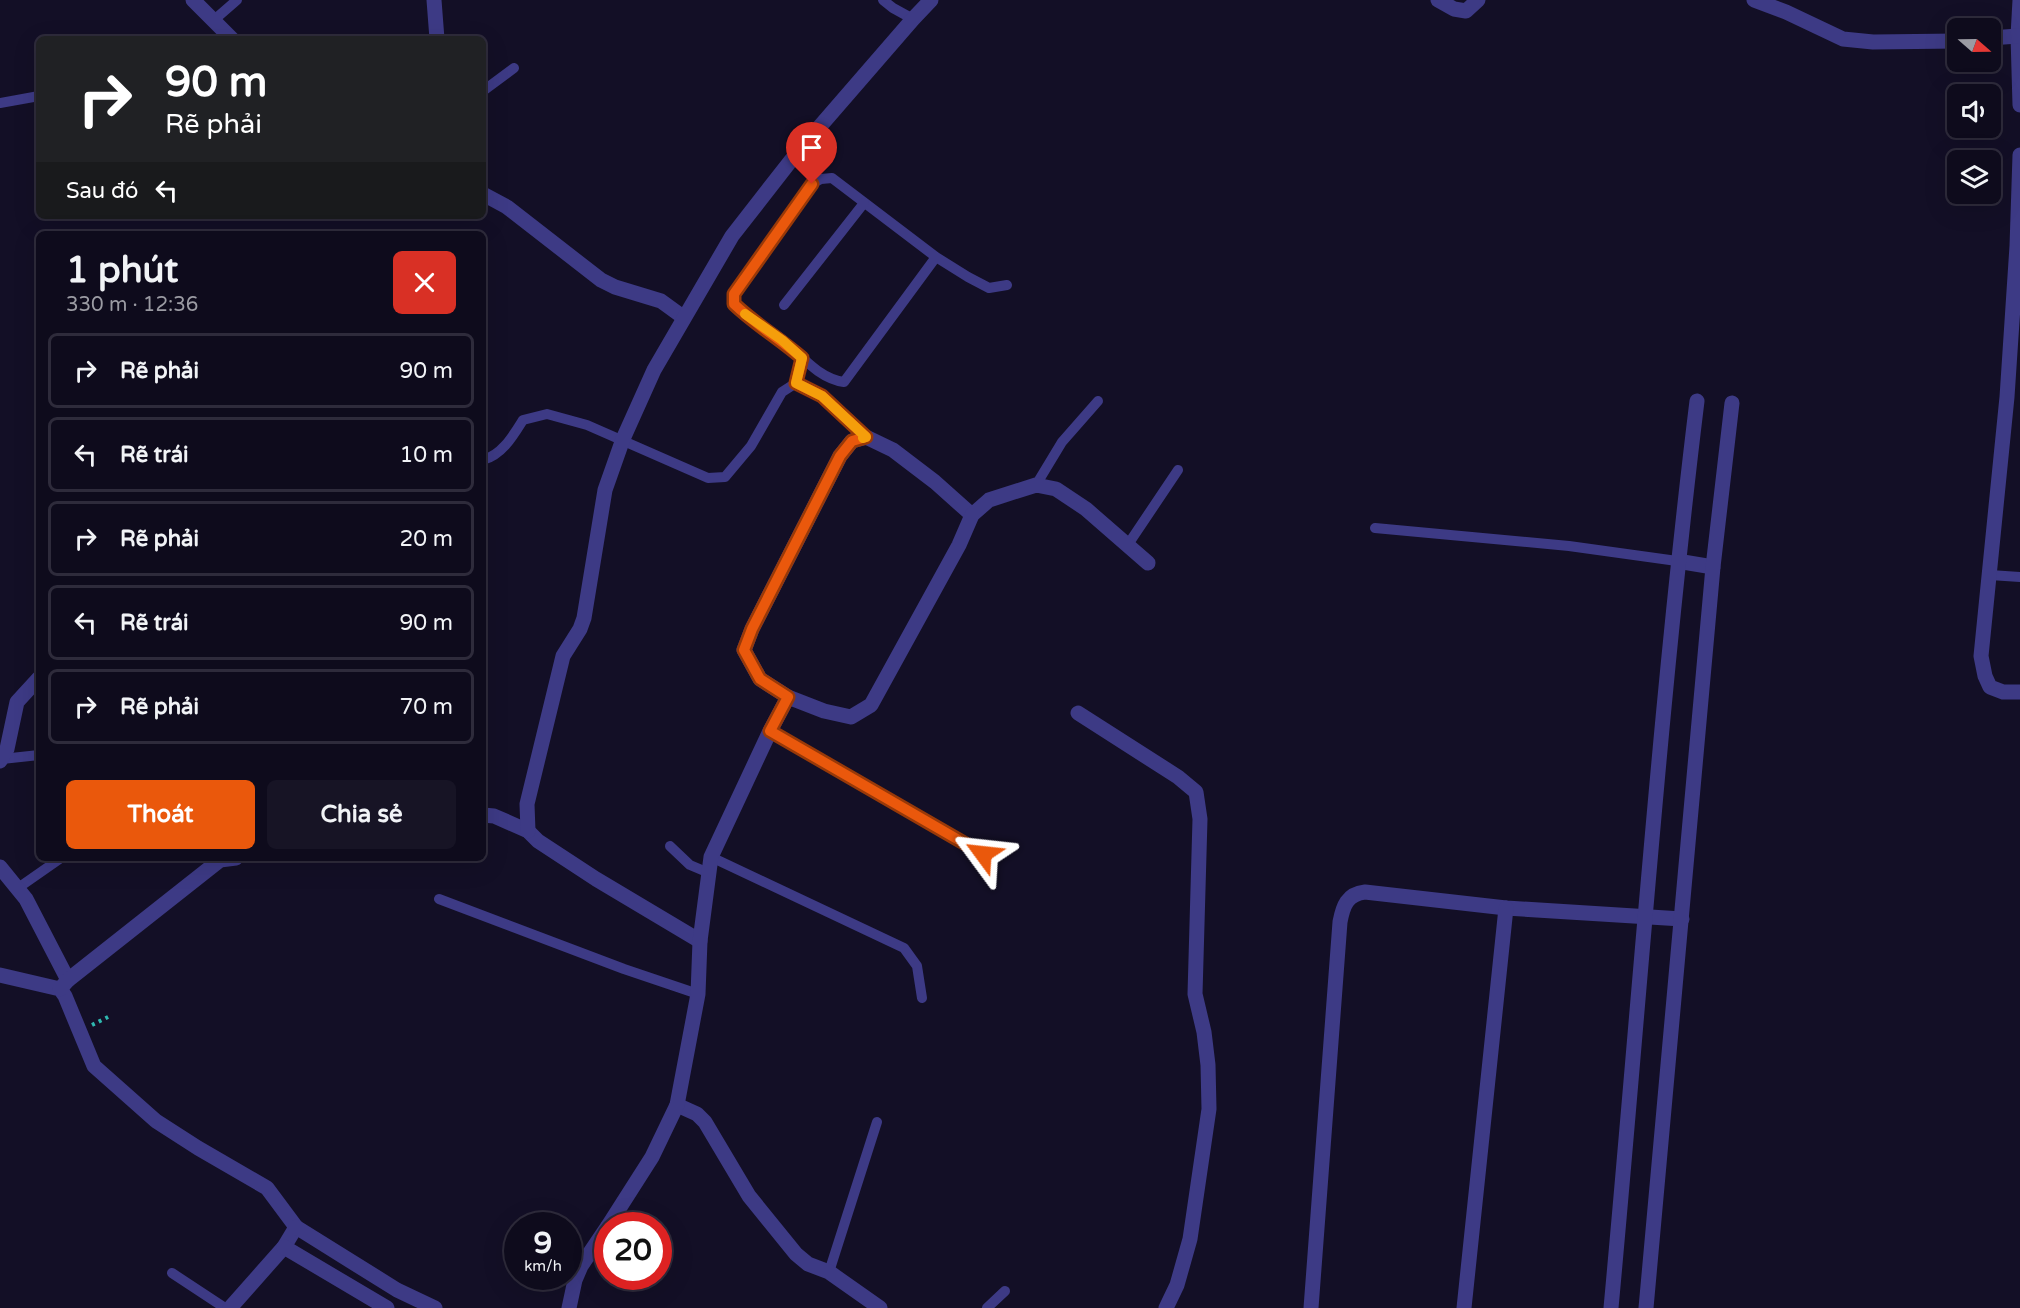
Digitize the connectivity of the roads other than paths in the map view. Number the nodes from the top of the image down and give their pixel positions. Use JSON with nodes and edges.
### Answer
{"nodes":[{"id":1,"x":193,"y":0,"type":"edge"},
{"id":2,"x":237,"y":0,"type":"edge"},
{"id":3,"x":434,"y":0,"type":"edge"},
{"id":4,"x":883,"y":0,"type":"edge"},
{"id":5,"x":931,"y":0,"type":"edge"},
{"id":6,"x":1438,"y":0,"type":"edge"},
{"id":7,"x":1478,"y":0,"type":"edge"},
{"id":8,"x":1754,"y":0,"type":"edge"},
{"id":9,"x":2020,"y":8,"type":"edge"},
{"id":10,"x":912,"y":19,"type":"junction"},
{"id":11,"x":214,"y":20,"type":"junction"},
{"id":12,"x":229,"y":36,"type":"edge"},
{"id":13,"x":437,"y":36,"type":"edge"},
{"id":14,"x":2018,"y":36,"type":"junction"},
{"id":15,"x":2001,"y":37,"type":"edge"},
{"id":16,"x":1947,"y":41,"type":"edge"},
{"id":17,"x":514,"y":68,"type":"dead end"},
{"id":18,"x":486,"y":89,"type":"edge"},
{"id":19,"x":36,"y":97,"type":"edge"},
{"id":20,"x":0,"y":103,"type":"edge"},
{"id":21,"x":2020,"y":105,"type":"edge"},
{"id":22,"x":2020,"y":155,"type":"edge"},
{"id":23,"x":486,"y":196,"type":"edge"},
{"id":24,"x":864,"y":203,"type":"junction"},
{"id":25,"x":936,"y":257,"type":"junction"},
{"id":26,"x":1007,"y":285,"type":"dead end"},
{"id":27,"x":784,"y":305,"type":"dead end"},
{"id":28,"x":684,"y":317,"type":"junction"},
{"id":29,"x":802,"y":358,"type":"junction"},
{"id":30,"x":796,"y":383,"type":"junction"},
{"id":31,"x":1098,"y":401,"type":"dead end"},
{"id":32,"x":1697,"y":401,"type":"dead end"},
{"id":33,"x":1732,"y":403,"type":"dead end"},
{"id":34,"x":866,"y":437,"type":"junction"},
{"id":35,"x":623,"y":440,"type":"junction"},
{"id":36,"x":486,"y":459,"type":"edge"},
{"id":37,"x":1178,"y":470,"type":"dead end"},
{"id":38,"x":1036,"y":485,"type":"junction"},
{"id":39,"x":972,"y":515,"type":"junction"},
{"id":40,"x":1375,"y":528,"type":"dead end"},
{"id":41,"x":1126,"y":546,"type":"junction"},
{"id":42,"x":1677,"y":561,"type":"junction"},
{"id":43,"x":1148,"y":563,"type":"dead end"},
{"id":44,"x":1713,"y":567,"type":"junction"},
{"id":45,"x":1990,"y":575,"type":"junction"},
{"id":46,"x":2020,"y":577,"type":"edge"},
{"id":47,"x":36,"y":681,"type":"edge"},
{"id":48,"x":2020,"y":692,"type":"edge"},
{"id":49,"x":788,"y":697,"type":"junction"},
{"id":50,"x":1078,"y":713,"type":"dead end"},
{"id":51,"x":770,"y":731,"type":"junction"},
{"id":52,"x":36,"y":755,"type":"edge"},
{"id":53,"x":1,"y":760,"type":"edge"},
{"id":54,"x":486,"y":815,"type":"edge"},
{"id":55,"x":528,"y":831,"type":"junction"},
{"id":56,"x":670,"y":846,"type":"dead end"},
{"id":57,"x":983,"y":854,"type":"dead end"},
{"id":58,"x":711,"y":857,"type":"junction"},
{"id":59,"x":57,"y":861,"type":"edge"},
{"id":60,"x":219,"y":861,"type":"edge"},
{"id":61,"x":0,"y":867,"type":"edge"},
{"id":62,"x":709,"y":873,"type":"junction"},
{"id":63,"x":18,"y":888,"type":"junction"},
{"id":64,"x":440,"y":899,"type":"dead end"},
{"id":65,"x":1506,"y":908,"type":"junction"},
{"id":66,"x":1644,"y":916,"type":"junction"},
{"id":67,"x":1682,"y":919,"type":"junction"},
{"id":68,"x":700,"y":941,"type":"junction"},
{"id":69,"x":0,"y":975,"type":"edge"},
{"id":70,"x":64,"y":985,"type":"junction"},
{"id":71,"x":698,"y":994,"type":"junction"},
{"id":72,"x":922,"y":998,"type":"dead end"},
{"id":73,"x":677,"y":1105,"type":"junction"},
{"id":74,"x":877,"y":1122,"type":"dead end"},
{"id":75,"x":617,"y":1212,"type":"edge"},
{"id":76,"x":296,"y":1227,"type":"junction"},
{"id":77,"x":284,"y":1247,"type":"junction"},
{"id":78,"x":594,"y":1247,"type":"edge"},
{"id":79,"x":830,"y":1272,"type":"junction"},
{"id":80,"x":172,"y":1273,"type":"dead end"},
{"id":81,"x":397,"y":1290,"type":"junction"},
{"id":82,"x":1005,"y":1291,"type":"dead end"},
{"id":83,"x":225,"y":1308,"type":"edge"},
{"id":84,"x":230,"y":1308,"type":"edge"},
{"id":85,"x":387,"y":1308,"type":"edge"},
{"id":86,"x":435,"y":1308,"type":"edge"},
{"id":87,"x":569,"y":1308,"type":"edge"},
{"id":88,"x":880,"y":1308,"type":"edge"},
{"id":89,"x":987,"y":1308,"type":"edge"},
{"id":90,"x":1166,"y":1308,"type":"edge"},
{"id":91,"x":1311,"y":1308,"type":"edge"},
{"id":92,"x":1464,"y":1308,"type":"edge"},
{"id":93,"x":1611,"y":1308,"type":"edge"},
{"id":94,"x":1646,"y":1308,"type":"edge"}],
"edges":[{"from":1,"to":11,"type":"street"},
{"from":2,"to":11,"type":"lane"},
{"from":3,"to":13,"type":"street"},
{"from":4,"to":10,"type":"lane"},
{"from":5,"to":10,"type":"street"},
{"from":6,"to":7,"type":"street"},
{"from":8,"to":16,"type":"street"},
{"from":9,"to":14,"type":"street"},
{"from":10,"to":28,"type":"street"},
{"from":11,"to":12,"type":"street"},
{"from":14,"to":15,"type":"street"},
{"from":14,"to":21,"type":"street"},
{"from":17,"to":18,"type":"lane"},
{"from":19,"to":20,"type":"lane"},
{"from":22,"to":45,"type":"street"},
{"from":23,"to":28,"type":"street"},
{"from":24,"to":25,"type":"lane"},
{"from":24,"to":27,"type":"lane"},
{"from":24,"to":29,"type":"lane"},
{"from":25,"to":26,"type":"lane"},
{"from":25,"to":29,"type":"lane"},
{"from":28,"to":35,"type":"street"},
{"from":29,"to":30,"type":"lane"},
{"from":30,"to":34,"type":"lane"},
{"from":30,"to":35,"type":"lane"},
{"from":31,"to":38,"type":"lane"},
{"from":32,"to":42,"type":"street"},
{"from":33,"to":44,"type":"street"},
{"from":34,"to":39,"type":"street"},
{"from":34,"to":49,"type":"street"},
{"from":35,"to":36,"type":"lane"},
{"from":35,"to":55,"type":"street"},
{"from":37,"to":41,"type":"lane"},
{"from":38,"to":39,"type":"street"},
{"from":38,"to":41,"type":"street"},
{"from":39,"to":49,"type":"street"},
{"from":40,"to":42,"type":"lane"},
{"from":41,"to":43,"type":"street"},
{"from":42,"to":44,"type":"street"},
{"from":42,"to":66,"type":"street"},
{"from":44,"to":67,"type":"street"},
{"from":45,"to":46,"type":"lane"},
{"from":45,"to":48,"type":"street"},
{"from":47,"to":53,"type":"street"},
{"from":49,"to":51,"type":"street"},
{"from":50,"to":90,"type":"street"},
{"from":51,"to":57,"type":"lane"},
{"from":51,"to":58,"type":"street"},
{"from":52,"to":53,"type":"lane"},
{"from":54,"to":55,"type":"street"},
{"from":55,"to":68,"type":"street"},
{"from":56,"to":62,"type":"lane"},
{"from":58,"to":62,"type":"street"},
{"from":58,"to":72,"type":"lane"},
{"from":59,"to":63,"type":"lane"},
{"from":60,"to":70,"type":"street"},
{"from":61,"to":63,"type":"street"},
{"from":62,"to":68,"type":"street"},
{"from":63,"to":70,"type":"street"},
{"from":64,"to":71,"type":"lane"},
{"from":65,"to":66,"type":"street"},
{"from":65,"to":91,"type":"street"},
{"from":65,"to":92,"type":"street"},
{"from":66,"to":67,"type":"street"},
{"from":66,"to":93,"type":"street"},
{"from":67,"to":94,"type":"street"},
{"from":68,"to":71,"type":"street"},
{"from":69,"to":70,"type":"street"},
{"from":70,"to":76,"type":"street"},
{"from":71,"to":73,"type":"street"},
{"from":73,"to":75,"type":"street"},
{"from":73,"to":79,"type":"street"},
{"from":74,"to":79,"type":"lane"},
{"from":76,"to":77,"type":"street"},
{"from":76,"to":81,"type":"street"},
{"from":77,"to":84,"type":"street"},
{"from":77,"to":85,"type":"street"},
{"from":78,"to":87,"type":"street"},
{"from":79,"to":88,"type":"street"},
{"from":80,"to":83,"type":"lane"},
{"from":81,"to":85,"type":"street"},
{"from":81,"to":86,"type":"street"},
{"from":82,"to":89,"type":"lane"}]}
